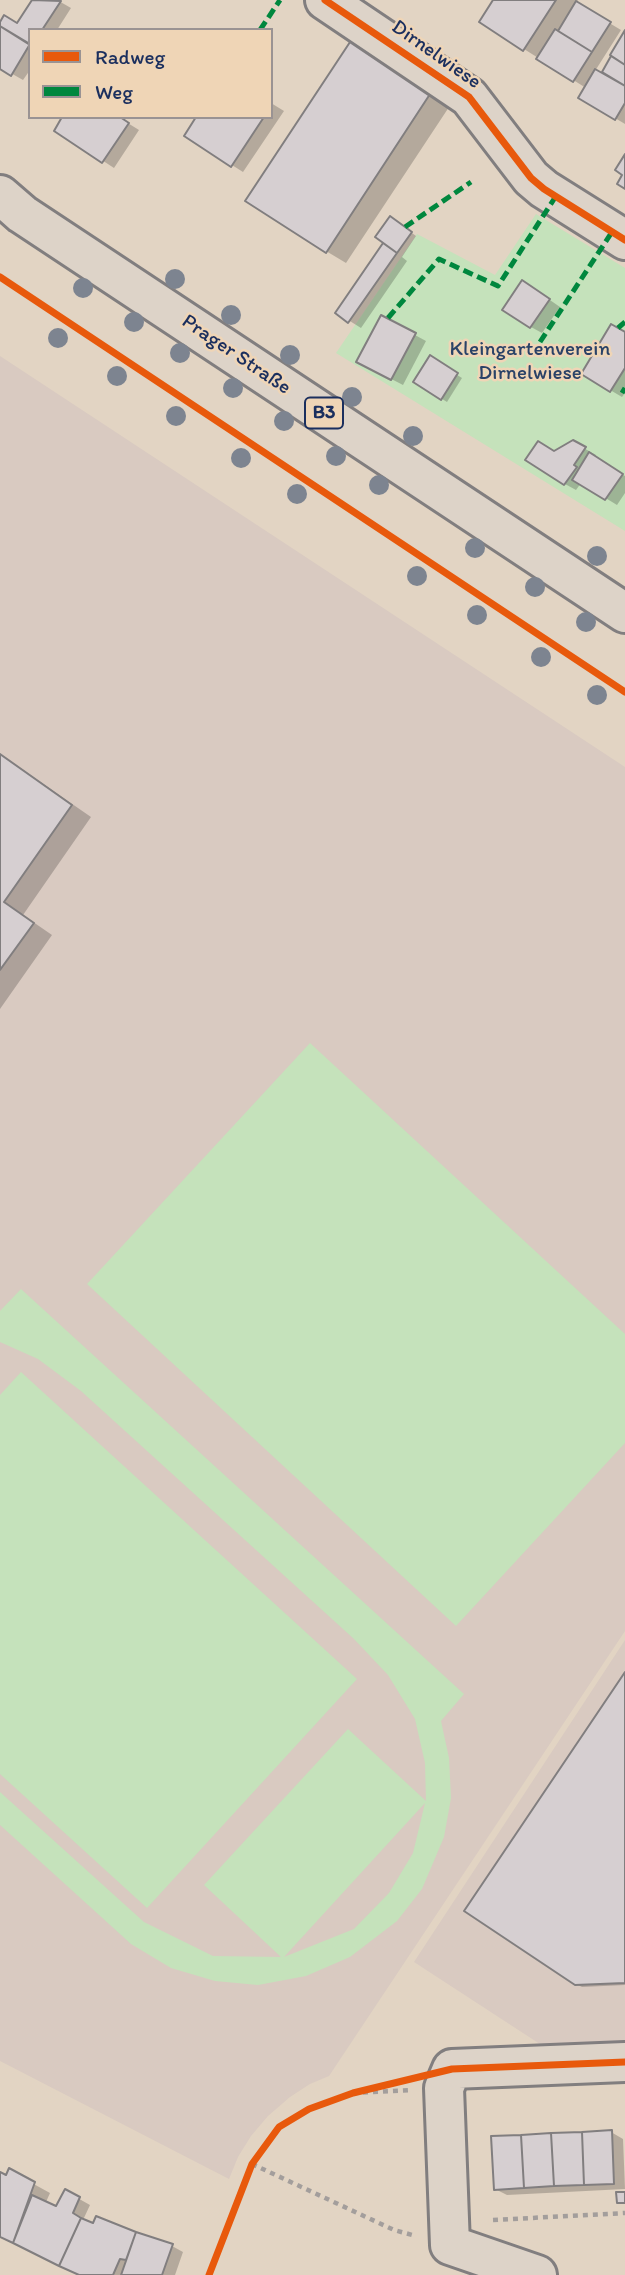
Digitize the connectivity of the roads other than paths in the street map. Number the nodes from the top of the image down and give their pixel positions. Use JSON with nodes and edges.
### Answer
{"nodes":[{"id":1,"x":325,"y":0,"type":"edge"},
{"id":2,"x":8,"y":205,"type":"edge"},
{"id":3,"x":625,"y":240,"type":"edge"},
{"id":4,"x":625,"y":613,"type":"edge"},
{"id":5,"x":625,"y":2062,"type":"edge"},
{"id":6,"x":537,"y":2275,"type":"edge"}],
"edges":[{"from":1,"to":3,"type":"main road","name":"Dirnelwiese"},
{"from":2,"to":4,"type":"main road","name":"Prager Straße","number":"B3"},
{"from":5,"to":6,"type":"main road"}]}
